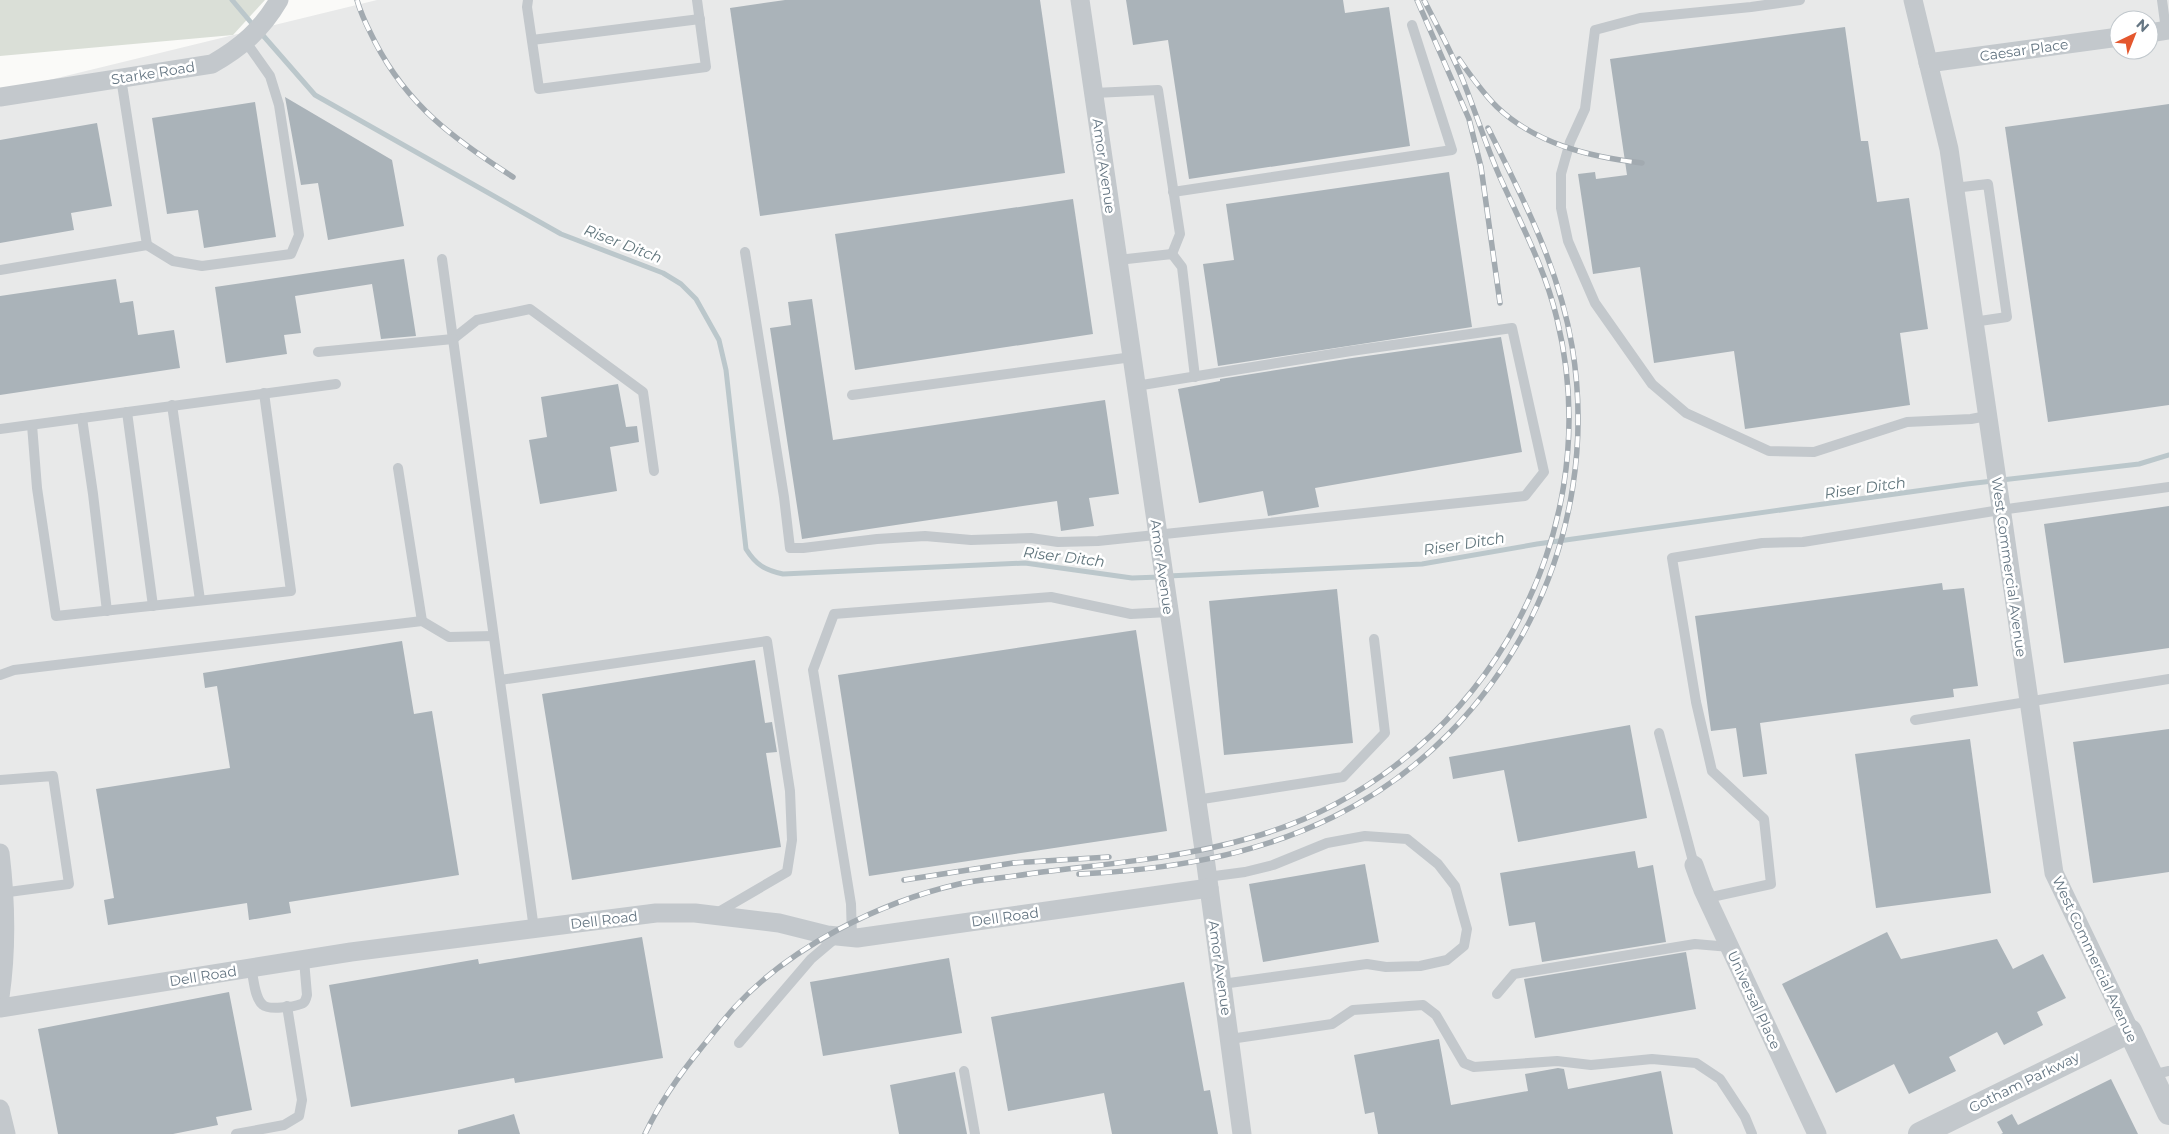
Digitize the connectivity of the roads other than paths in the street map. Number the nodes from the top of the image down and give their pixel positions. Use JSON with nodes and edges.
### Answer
{"nodes":[{"id":1,"x":279,"y":0,"type":"edge"},
{"id":2,"x":528,"y":0,"type":"edge"},
{"id":3,"x":697,"y":0,"type":"edge"},
{"id":4,"x":1080,"y":0,"type":"edge"},
{"id":5,"x":1800,"y":0,"type":"edge"},
{"id":6,"x":1913,"y":0,"type":"edge"},
{"id":7,"x":2162,"y":0,"type":"edge"},
{"id":8,"x":700,"y":19,"type":"junction"},
{"id":9,"x":1412,"y":25,"type":"dead end"},
{"id":10,"x":2161,"y":31,"type":"edge"},
{"id":11,"x":2109,"y":38,"type":"edge"},
{"id":12,"x":532,"y":40,"type":"junction"},
{"id":13,"x":246,"y":42,"type":"junction"},
{"id":14,"x":1928,"y":63,"type":"junction"},
{"id":15,"x":121,"y":78,"type":"junction"},
{"id":16,"x":1094,"y":93,"type":"junction"},
{"id":17,"x":0,"y":97,"type":"edge"},
{"id":18,"x":1954,"y":188,"type":"junction"},
{"id":19,"x":1173,"y":192,"type":"junction"},
{"id":20,"x":148,"y":245,"type":"junction"},
{"id":21,"x":745,"y":252,"type":"dead end"},
{"id":22,"x":1172,"y":254,"type":"junction"},
{"id":23,"x":442,"y":259,"type":"dead end"},
{"id":24,"x":1118,"y":260,"type":"junction"},
{"id":25,"x":0,"y":270,"type":"edge"},
{"id":26,"x":1973,"y":322,"type":"junction"},
{"id":27,"x":453,"y":339,"type":"junction"},
{"id":28,"x":318,"y":352,"type":"dead end"},
{"id":29,"x":1132,"y":357,"type":"junction"},
{"id":30,"x":1195,"y":377,"type":"junction"},
{"id":31,"x":336,"y":384,"type":"dead end"},
{"id":32,"x":1136,"y":386,"type":"junction"},
{"id":33,"x":264,"y":393,"type":"junction"},
{"id":34,"x":852,"y":396,"type":"dead end"},
{"id":35,"x":172,"y":405,"type":"junction"},
{"id":36,"x":127,"y":412,"type":"junction"},
{"id":37,"x":1987,"y":416,"type":"junction"},
{"id":38,"x":82,"y":418,"type":"junction"},
{"id":39,"x":32,"y":425,"type":"junction"},
{"id":40,"x":0,"y":429,"type":"edge"},
{"id":41,"x":398,"y":468,"type":"dead end"},
{"id":42,"x":654,"y":470,"type":"dead end"},
{"id":43,"x":2169,"y":488,"type":"edge"},
{"id":44,"x":2000,"y":510,"type":"junction"},
{"id":45,"x":1158,"y":534,"type":"junction"},
{"id":46,"x":200,"y":600,"type":"junction"},
{"id":47,"x":153,"y":606,"type":"junction"},
{"id":48,"x":107,"y":611,"type":"junction"},
{"id":49,"x":1169,"y":612,"type":"junction"},
{"id":50,"x":422,"y":621,"type":"junction"},
{"id":51,"x":494,"y":636,"type":"junction"},
{"id":52,"x":1374,"y":639,"type":"dead end"},
{"id":53,"x":0,"y":674,"type":"edge"},
{"id":54,"x":2169,"y":679,"type":"edge"},
{"id":55,"x":500,"y":680,"type":"junction"},
{"id":56,"x":2029,"y":702,"type":"junction"},
{"id":57,"x":1915,"y":720,"type":"dead end"},
{"id":58,"x":1659,"y":733,"type":"dead end"},
{"id":59,"x":0,"y":780,"type":"edge"},
{"id":60,"x":1196,"y":800,"type":"junction"},
{"id":61,"x":0,"y":854,"type":"edge"},
{"id":62,"x":1694,"y":865,"type":"joint"},
{"id":63,"x":1208,"y":882,"type":"junction"},
{"id":64,"x":2,"y":892,"type":"edge"},
{"id":65,"x":1707,"y":898,"type":"junction"},
{"id":66,"x":712,"y":916,"type":"junction"},
{"id":67,"x":534,"y":929,"type":"junction"},
{"id":68,"x":845,"y":936,"type":"junction"},
{"id":69,"x":1730,"y":946,"type":"junction"},
{"id":70,"x":304,"y":960,"type":"junction"},
{"id":71,"x":251,"y":968,"type":"junction"},
{"id":72,"x":1222,"y":984,"type":"junction"},
{"id":73,"x":1497,"y":994,"type":"dead end"},
{"id":74,"x":0,"y":997,"type":"edge"},
{"id":75,"x":287,"y":1006,"type":"junction"},
{"id":76,"x":0,"y":1008,"type":"edge"},
{"id":77,"x":2130,"y":1031,"type":"junction"},
{"id":78,"x":1230,"y":1039,"type":"junction"},
{"id":79,"x":739,"y":1043,"type":"dead end"},
{"id":80,"x":964,"y":1071,"type":"dead end"},
{"id":81,"x":2160,"y":1073,"type":"edge"},
{"id":82,"x":0,"y":1109,"type":"edge"},
{"id":83,"x":2169,"y":1113,"type":"edge"},
{"id":84,"x":6,"y":1134,"type":"edge"},
{"id":85,"x":236,"y":1134,"type":"edge"},
{"id":86,"x":975,"y":1134,"type":"edge"},
{"id":87,"x":1242,"y":1134,"type":"edge"},
{"id":88,"x":1752,"y":1134,"type":"edge"},
{"id":89,"x":1818,"y":1134,"type":"edge"},
{"id":90,"x":1920,"y":1134,"type":"edge"}],
"edges":[{"from":1,"to":13,"type":"street","name":"Starke Road"},
{"from":2,"to":12,"type":"lane"},
{"from":3,"to":8,"type":"lane"},
{"from":4,"to":16,"type":"street","name":"Amor Avenue"},
{"from":5,"to":37,"type":"lane"},
{"from":6,"to":14,"type":"street","name":"West Commercial Avenue"},
{"from":7,"to":10,"type":"lane"},
{"from":8,"to":12,"type":"lane"},
{"from":8,"to":12,"type":"lane"},
{"from":9,"to":19,"type":"lane"},
{"from":11,"to":14,"type":"street","name":"Caesar Place"},
{"from":13,"to":15,"type":"street","name":"Starke Road"},
{"from":13,"to":20,"type":"lane"},
{"from":14,"to":18,"type":"street","name":"West Commercial Avenue"},
{"from":15,"to":17,"type":"street","name":"Starke Road"},
{"from":15,"to":20,"type":"lane"},
{"from":16,"to":19,"type":"lane"},
{"from":16,"to":24,"type":"street","name":"Amor Avenue"},
{"from":18,"to":26,"type":"street","name":"West Commercial Avenue"},
{"from":18,"to":26,"type":"lane"},
{"from":19,"to":22,"type":"lane"},
{"from":20,"to":25,"type":"lane"},
{"from":21,"to":45,"type":"lane"},
{"from":22,"to":24,"type":"lane"},
{"from":22,"to":30,"type":"lane"},
{"from":23,"to":27,"type":"lane"},
{"from":24,"to":29,"type":"street","name":"Amor Avenue"},
{"from":26,"to":37,"type":"street","name":"West Commercial Avenue"},
{"from":27,"to":28,"type":"lane"},
{"from":27,"to":42,"type":"lane"},
{"from":27,"to":51,"type":"lane"},
{"from":29,"to":32,"type":"street","name":"Amor Avenue"},
{"from":29,"to":34,"type":"lane"},
{"from":30,"to":32,"type":"lane"},
{"from":30,"to":45,"type":"lane"},
{"from":31,"to":33,"type":"lane"},
{"from":32,"to":45,"type":"street","name":"Amor Avenue"},
{"from":33,"to":35,"type":"lane"},
{"from":33,"to":46,"type":"lane"},
{"from":35,"to":36,"type":"lane"},
{"from":35,"to":46,"type":"lane"},
{"from":36,"to":38,"type":"lane"},
{"from":36,"to":47,"type":"lane"},
{"from":37,"to":44,"type":"street","name":"West Commercial Avenue"},
{"from":38,"to":39,"type":"lane"},
{"from":38,"to":48,"type":"lane"},
{"from":39,"to":40,"type":"lane"},
{"from":39,"to":48,"type":"lane"},
{"from":41,"to":50,"type":"lane"},
{"from":43,"to":44,"type":"lane"},
{"from":44,"to":56,"type":"street","name":"West Commercial Avenue"},
{"from":44,"to":65,"type":"lane"},
{"from":45,"to":49,"type":"street","name":"Amor Avenue"},
{"from":46,"to":47,"type":"lane"},
{"from":47,"to":48,"type":"lane"},
{"from":49,"to":60,"type":"street","name":"Amor Avenue"},
{"from":49,"to":68,"type":"lane"},
{"from":50,"to":51,"type":"lane"},
{"from":50,"to":53,"type":"lane"},
{"from":51,"to":55,"type":"lane"},
{"from":52,"to":60,"type":"lane"},
{"from":54,"to":56,"type":"lane"},
{"from":55,"to":66,"type":"lane"},
{"from":55,"to":67,"type":"lane"},
{"from":56,"to":57,"type":"lane"},
{"from":56,"to":77,"type":"street","name":"West Commercial Avenue"},
{"from":58,"to":62,"type":"lane"},
{"from":59,"to":64,"type":"lane"},
{"from":60,"to":63,"type":"street","name":"Amor Avenue"},
{"from":61,"to":64,"type":"street"},
{"from":62,"to":65,"type":"street","name":"Universal Place"},
{"from":63,"to":68,"type":"street","name":"Dell Road"},
{"from":63,"to":72,"type":"street","name":"Amor Avenue"},
{"from":63,"to":72,"type":"lane"},
{"from":64,"to":74,"type":"street"},
{"from":65,"to":69,"type":"street","name":"Universal Place"},
{"from":66,"to":67,"type":"street","name":"Dell Road"},
{"from":66,"to":68,"type":"street","name":"Dell Road"},
{"from":67,"to":70,"type":"street","name":"Dell Road"},
{"from":68,"to":79,"type":"lane"},
{"from":69,"to":73,"type":"lane"},
{"from":69,"to":89,"type":"street","name":"Universal Place"},
{"from":70,"to":71,"type":"street","name":"Dell Road"},
{"from":70,"to":75,"type":"lane"},
{"from":71,"to":75,"type":"lane"},
{"from":71,"to":76,"type":"street","name":"Dell Road"},
{"from":72,"to":78,"type":"street","name":"Amor Avenue"},
{"from":75,"to":85,"type":"lane"},
{"from":77,"to":81,"type":"street","name":"West Commercial Avenue"},
{"from":77,"to":90,"type":"street","name":"Gotham Parkway"},
{"from":78,"to":87,"type":"street","name":"Amor Avenue"},
{"from":78,"to":88,"type":"lane"},
{"from":80,"to":86,"type":"lane"},
{"from":81,"to":83,"type":"street","name":"West Commercial Avenue"},
{"from":82,"to":84,"type":"street"}]}
